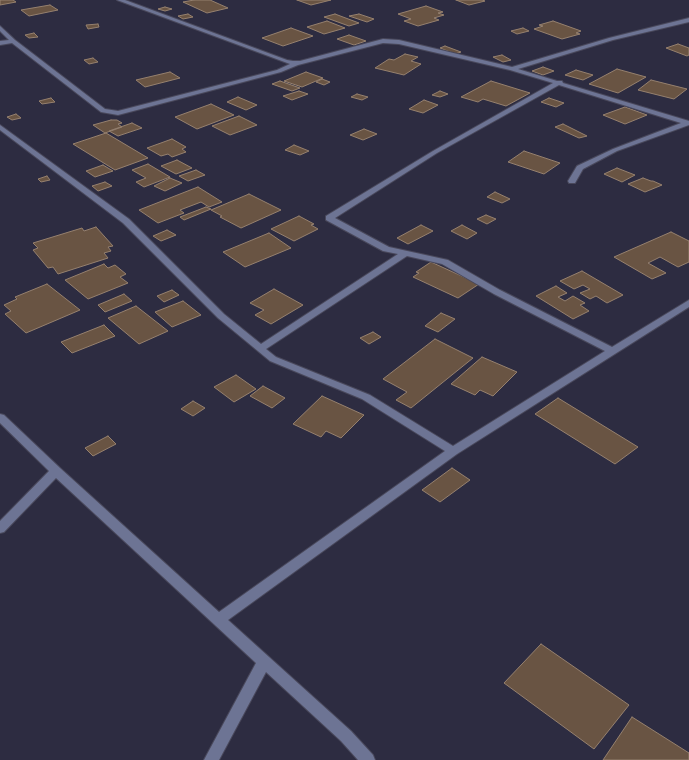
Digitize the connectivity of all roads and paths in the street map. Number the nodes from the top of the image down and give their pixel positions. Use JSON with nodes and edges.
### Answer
{"nodes":[{"id":1,"x":120,"y":0,"type":"edge"},
{"id":2,"x":689,"y":20,"type":"edge"},
{"id":3,"x":0,"y":28,"type":"edge"},
{"id":4,"x":13,"y":41,"type":"junction"},
{"id":5,"x":0,"y":43,"type":"edge"},
{"id":6,"x":300,"y":63,"type":"junction"},
{"id":7,"x":512,"y":68,"type":"junction"},
{"id":8,"x":560,"y":82,"type":"junction"},
{"id":9,"x":688,"y":123,"type":"edge"},
{"id":10,"x":0,"y":127,"type":"edge"},
{"id":11,"x":572,"y":181,"type":"dead end"},
{"id":12,"x":406,"y":253,"type":"junction"},
{"id":13,"x":689,"y":304,"type":"edge"},
{"id":14,"x":260,"y":348,"type":"junction"},
{"id":15,"x":612,"y":351,"type":"junction"},
{"id":16,"x":0,"y":417,"type":"edge"},
{"id":17,"x":453,"y":451,"type":"junction"},
{"id":18,"x":56,"y":471,"type":"junction"},
{"id":19,"x":0,"y":529,"type":"edge"},
{"id":20,"x":218,"y":620,"type":"junction"},
{"id":21,"x":264,"y":662,"type":"junction"},
{"id":22,"x":211,"y":760,"type":"edge"},
{"id":23,"x":368,"y":760,"type":"edge"}],
"edges":[{"from":1,"to":6,"type":"street"},
{"from":2,"to":7,"type":"street"},
{"from":3,"to":4,"type":"street"},
{"from":4,"to":5,"type":"street"},
{"from":4,"to":6,"type":"street"},
{"from":6,"to":7,"type":"street"},
{"from":7,"to":8,"type":"street"},
{"from":8,"to":9,"type":"street"},
{"from":8,"to":12,"type":"street"},
{"from":9,"to":11,"type":"street"},
{"from":10,"to":14,"type":"street"},
{"from":12,"to":14,"type":"street"},
{"from":12,"to":15,"type":"street"},
{"from":13,"to":15,"type":"street"},
{"from":14,"to":17,"type":"street"},
{"from":15,"to":17,"type":"street"},
{"from":16,"to":18,"type":"street"},
{"from":17,"to":20,"type":"street"},
{"from":18,"to":19,"type":"street"},
{"from":18,"to":20,"type":"street"},
{"from":20,"to":21,"type":"street"},
{"from":21,"to":22,"type":"street"},
{"from":21,"to":23,"type":"street"}]}
